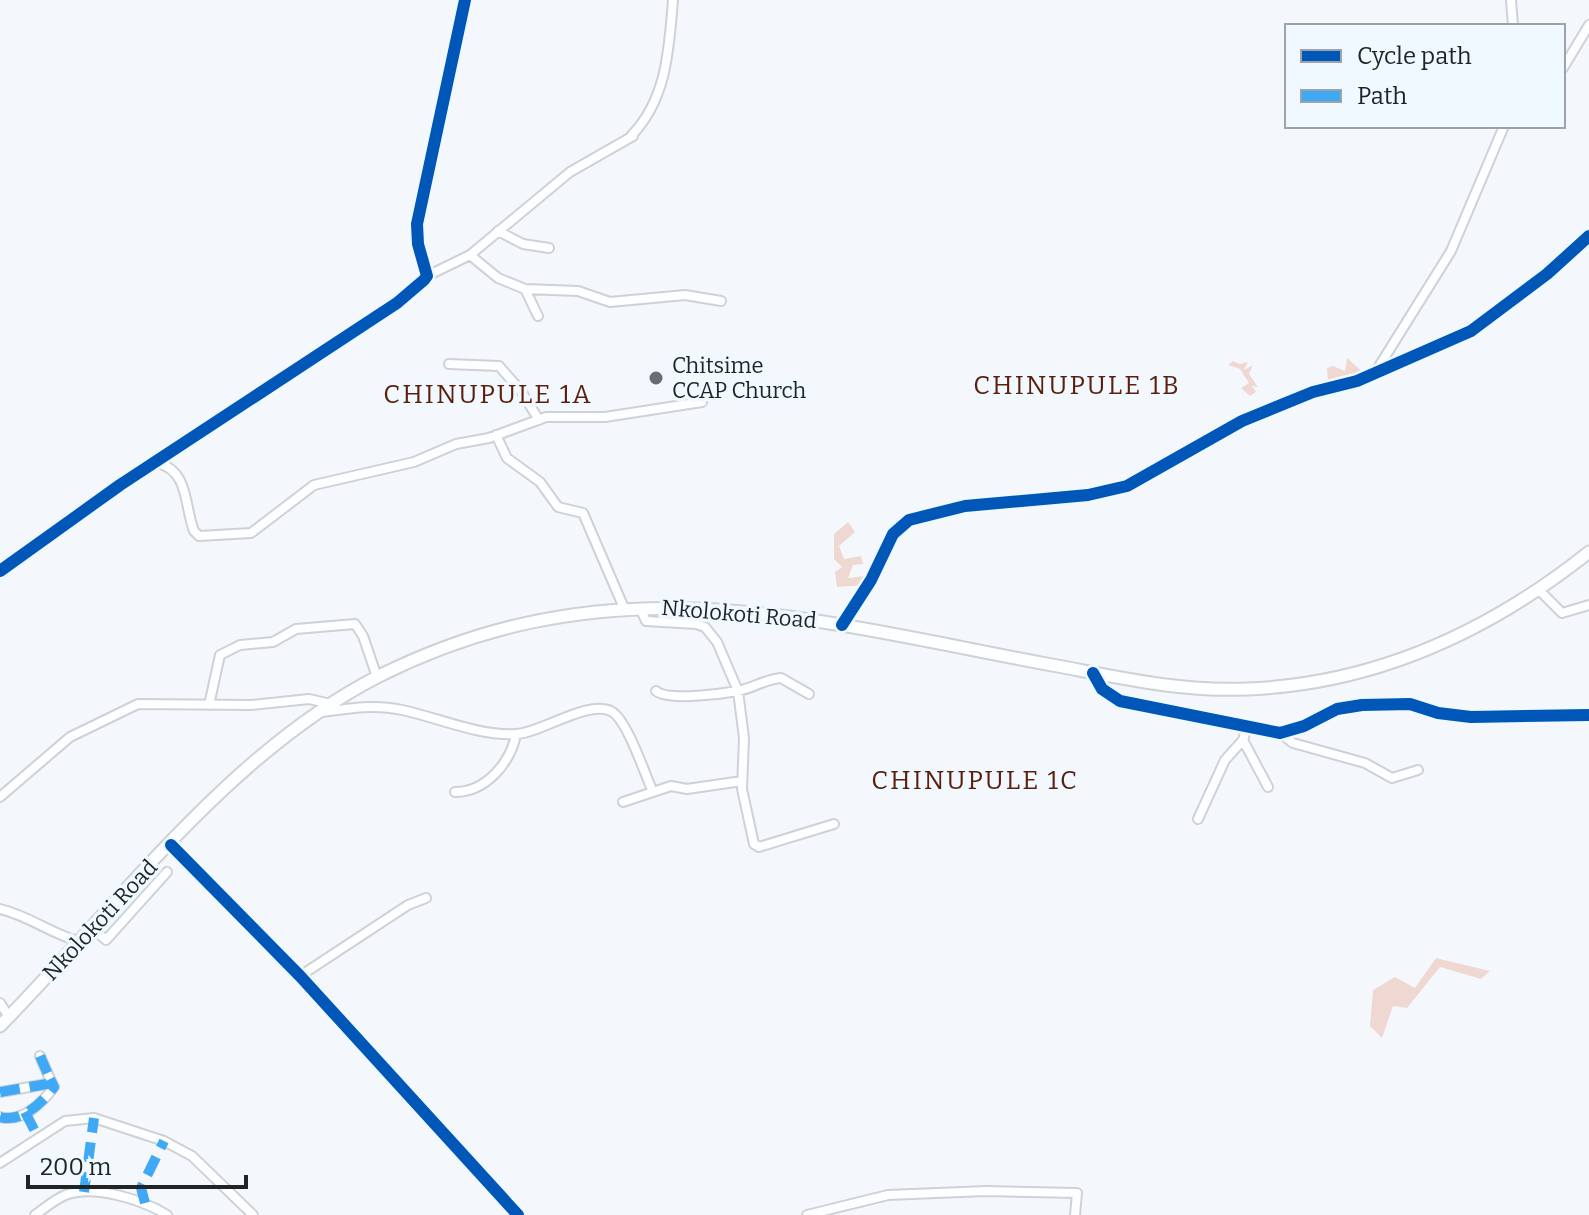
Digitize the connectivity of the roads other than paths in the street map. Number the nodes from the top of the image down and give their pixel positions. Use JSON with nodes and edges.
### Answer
{"nodes":[{"id":1,"x":465,"y":0,"type":"edge"},
{"id":2,"x":673,"y":0,"type":"edge"},
{"id":3,"x":1511,"y":0,"type":"edge"},
{"id":4,"x":1513,"y":24,"type":"edge"},
{"id":5,"x":1589,"y":25,"type":"edge"},
{"id":6,"x":1565,"y":65,"type":"edge"},
{"id":7,"x":1503,"y":128,"type":"edge"},
{"id":8,"x":498,"y":231,"type":"junction"},
{"id":9,"x":1589,"y":236,"type":"edge"},
{"id":10,"x":549,"y":248,"type":"dead end"},
{"id":11,"x":470,"y":255,"type":"junction"},
{"id":12,"x":427,"y":276,"type":"junction"},
{"id":13,"x":525,"y":289,"type":"junction"},
{"id":14,"x":721,"y":301,"type":"dead end"},
{"id":15,"x":538,"y":316,"type":"dead end"},
{"id":16,"x":449,"y":364,"type":"dead end"},
{"id":17,"x":1378,"y":369,"type":"junction"},
{"id":18,"x":702,"y":402,"type":"dead end"},
{"id":19,"x":539,"y":420,"type":"junction"},
{"id":20,"x":496,"y":435,"type":"junction"},
{"id":21,"x":157,"y":463,"type":"junction"},
{"id":22,"x":1589,"y":552,"type":"edge"},
{"id":23,"x":0,"y":571,"type":"edge"},
{"id":24,"x":1540,"y":591,"type":"junction"},
{"id":25,"x":1589,"y":605,"type":"edge"},
{"id":26,"x":640,"y":607,"type":"junction"},
{"id":27,"x":624,"y":608,"type":"junction"},
{"id":28,"x":842,"y":625,"type":"junction"},
{"id":29,"x":1093,"y":673,"type":"junction"},
{"id":30,"x":377,"y":677,"type":"junction"},
{"id":31,"x":656,"y":691,"type":"dead end"},
{"id":32,"x":738,"y":691,"type":"junction"},
{"id":33,"x":809,"y":694,"type":"dead end"},
{"id":34,"x":331,"y":704,"type":"junction"},
{"id":35,"x":209,"y":705,"type":"junction"},
{"id":36,"x":318,"y":713,"type":"junction"},
{"id":37,"x":1589,"y":715,"type":"edge"},
{"id":38,"x":1247,"y":727,"type":"junction"},
{"id":39,"x":1280,"y":733,"type":"junction"},
{"id":40,"x":516,"y":735,"type":"junction"},
{"id":41,"x":1243,"y":740,"type":"junction"},
{"id":42,"x":1418,"y":770,"type":"dead end"},
{"id":43,"x":742,"y":781,"type":"junction"},
{"id":44,"x":1268,"y":787,"type":"dead end"},
{"id":45,"x":455,"y":792,"type":"dead end"},
{"id":46,"x":653,"y":792,"type":"junction"},
{"id":47,"x":0,"y":797,"type":"edge"},
{"id":48,"x":623,"y":802,"type":"dead end"},
{"id":49,"x":1198,"y":819,"type":"dead end"},
{"id":50,"x":834,"y":824,"type":"dead end"},
{"id":51,"x":171,"y":845,"type":"junction"},
{"id":52,"x":167,"y":872,"type":"dead end"},
{"id":53,"x":426,"y":898,"type":"dead end"},
{"id":54,"x":0,"y":909,"type":"edge"},
{"id":55,"x":93,"y":929,"type":"junction"},
{"id":56,"x":81,"y":942,"type":"junction"},
{"id":57,"x":300,"y":976,"type":"junction"},
{"id":58,"x":0,"y":1003,"type":"edge"},
{"id":59,"x":9,"y":1017,"type":"junction"},
{"id":60,"x":0,"y":1026,"type":"edge"},
{"id":61,"x":40,"y":1056,"type":"dead end"},
{"id":62,"x":50,"y":1079,"type":"junction"},
{"id":63,"x":0,"y":1092,"type":"edge"},
{"id":64,"x":0,"y":1117,"type":"edge"},
{"id":65,"x":0,"y":1163,"type":"edge"},
{"id":66,"x":35,"y":1215,"type":"edge"},
{"id":67,"x":167,"y":1215,"type":"edge"},
{"id":68,"x":253,"y":1215,"type":"edge"},
{"id":69,"x":518,"y":1215,"type":"edge"},
{"id":70,"x":807,"y":1215,"type":"edge"},
{"id":71,"x":1075,"y":1215,"type":"edge"}],
"edges":[{"from":1,"to":12,"type":"street"},
{"from":2,"to":8,"type":"street"},
{"from":3,"to":4,"type":"street"},
{"from":5,"to":6,"type":"street"},
{"from":7,"to":17,"type":"street"},
{"from":8,"to":10,"type":"street"},
{"from":8,"to":11,"type":"street"},
{"from":9,"to":17,"type":"street"},
{"from":11,"to":12,"type":"street"},
{"from":11,"to":13,"type":"street"},
{"from":12,"to":21,"type":"street"},
{"from":13,"to":14,"type":"street"},
{"from":13,"to":15,"type":"street"},
{"from":16,"to":19,"type":"street"},
{"from":17,"to":28,"type":"street"},
{"from":18,"to":19,"type":"street"},
{"from":19,"to":20,"type":"street"},
{"from":20,"to":21,"type":"street"},
{"from":20,"to":27,"type":"street"},
{"from":21,"to":23,"type":"street"},
{"from":22,"to":24,"type":"main road","name":"Nkolokoti Road"},
{"from":24,"to":25,"type":"street"},
{"from":24,"to":29,"type":"main road","name":"Nkolokoti Road"},
{"from":26,"to":27,"type":"main road","name":"Nkolokoti Road"},
{"from":26,"to":28,"type":"main road","name":"Nkolokoti Road"},
{"from":26,"to":32,"type":"street"},
{"from":27,"to":30,"type":"main road","name":"Nkolokoti Road"},
{"from":28,"to":29,"type":"main road","name":"Nkolokoti Road"},
{"from":29,"to":38,"type":"street"},
{"from":30,"to":34,"type":"main road","name":"Nkolokoti Road"},
{"from":30,"to":35,"type":"street"},
{"from":31,"to":32,"type":"street"},
{"from":32,"to":33,"type":"street"},
{"from":32,"to":43,"type":"street"},
{"from":34,"to":35,"type":"street"},
{"from":34,"to":36,"type":"main road","name":"Nkolokoti Road"},
{"from":35,"to":47,"type":"street"},
{"from":36,"to":40,"type":"street"},
{"from":36,"to":51,"type":"main road","name":"Nkolokoti Road"},
{"from":37,"to":39,"type":"street"},
{"from":38,"to":39,"type":"street"},
{"from":38,"to":41,"type":"street"},
{"from":39,"to":42,"type":"street"},
{"from":40,"to":45,"type":"street"},
{"from":40,"to":46,"type":"street"},
{"from":41,"to":44,"type":"street"},
{"from":41,"to":49,"type":"street"},
{"from":43,"to":46,"type":"street"},
{"from":43,"to":50,"type":"street"},
{"from":46,"to":48,"type":"street"},
{"from":51,"to":55,"type":"main road","name":"Nkolokoti Road"},
{"from":51,"to":57,"type":"street"},
{"from":52,"to":55,"type":"street"},
{"from":53,"to":57,"type":"street"},
{"from":54,"to":56,"type":"street"},
{"from":55,"to":56,"type":"main road","name":"Nkolokoti Road"},
{"from":56,"to":59,"type":"main road","name":"Nkolokoti Road"},
{"from":57,"to":69,"type":"street"},
{"from":58,"to":59,"type":"street"},
{"from":59,"to":60,"type":"main road","name":"Nkolokoti Road"},
{"from":61,"to":62,"type":"street"},
{"from":62,"to":63,"type":"street"},
{"from":62,"to":64,"type":"street"},
{"from":65,"to":68,"type":"street"},
{"from":66,"to":67,"type":"street"},
{"from":70,"to":71,"type":"street"}]}
